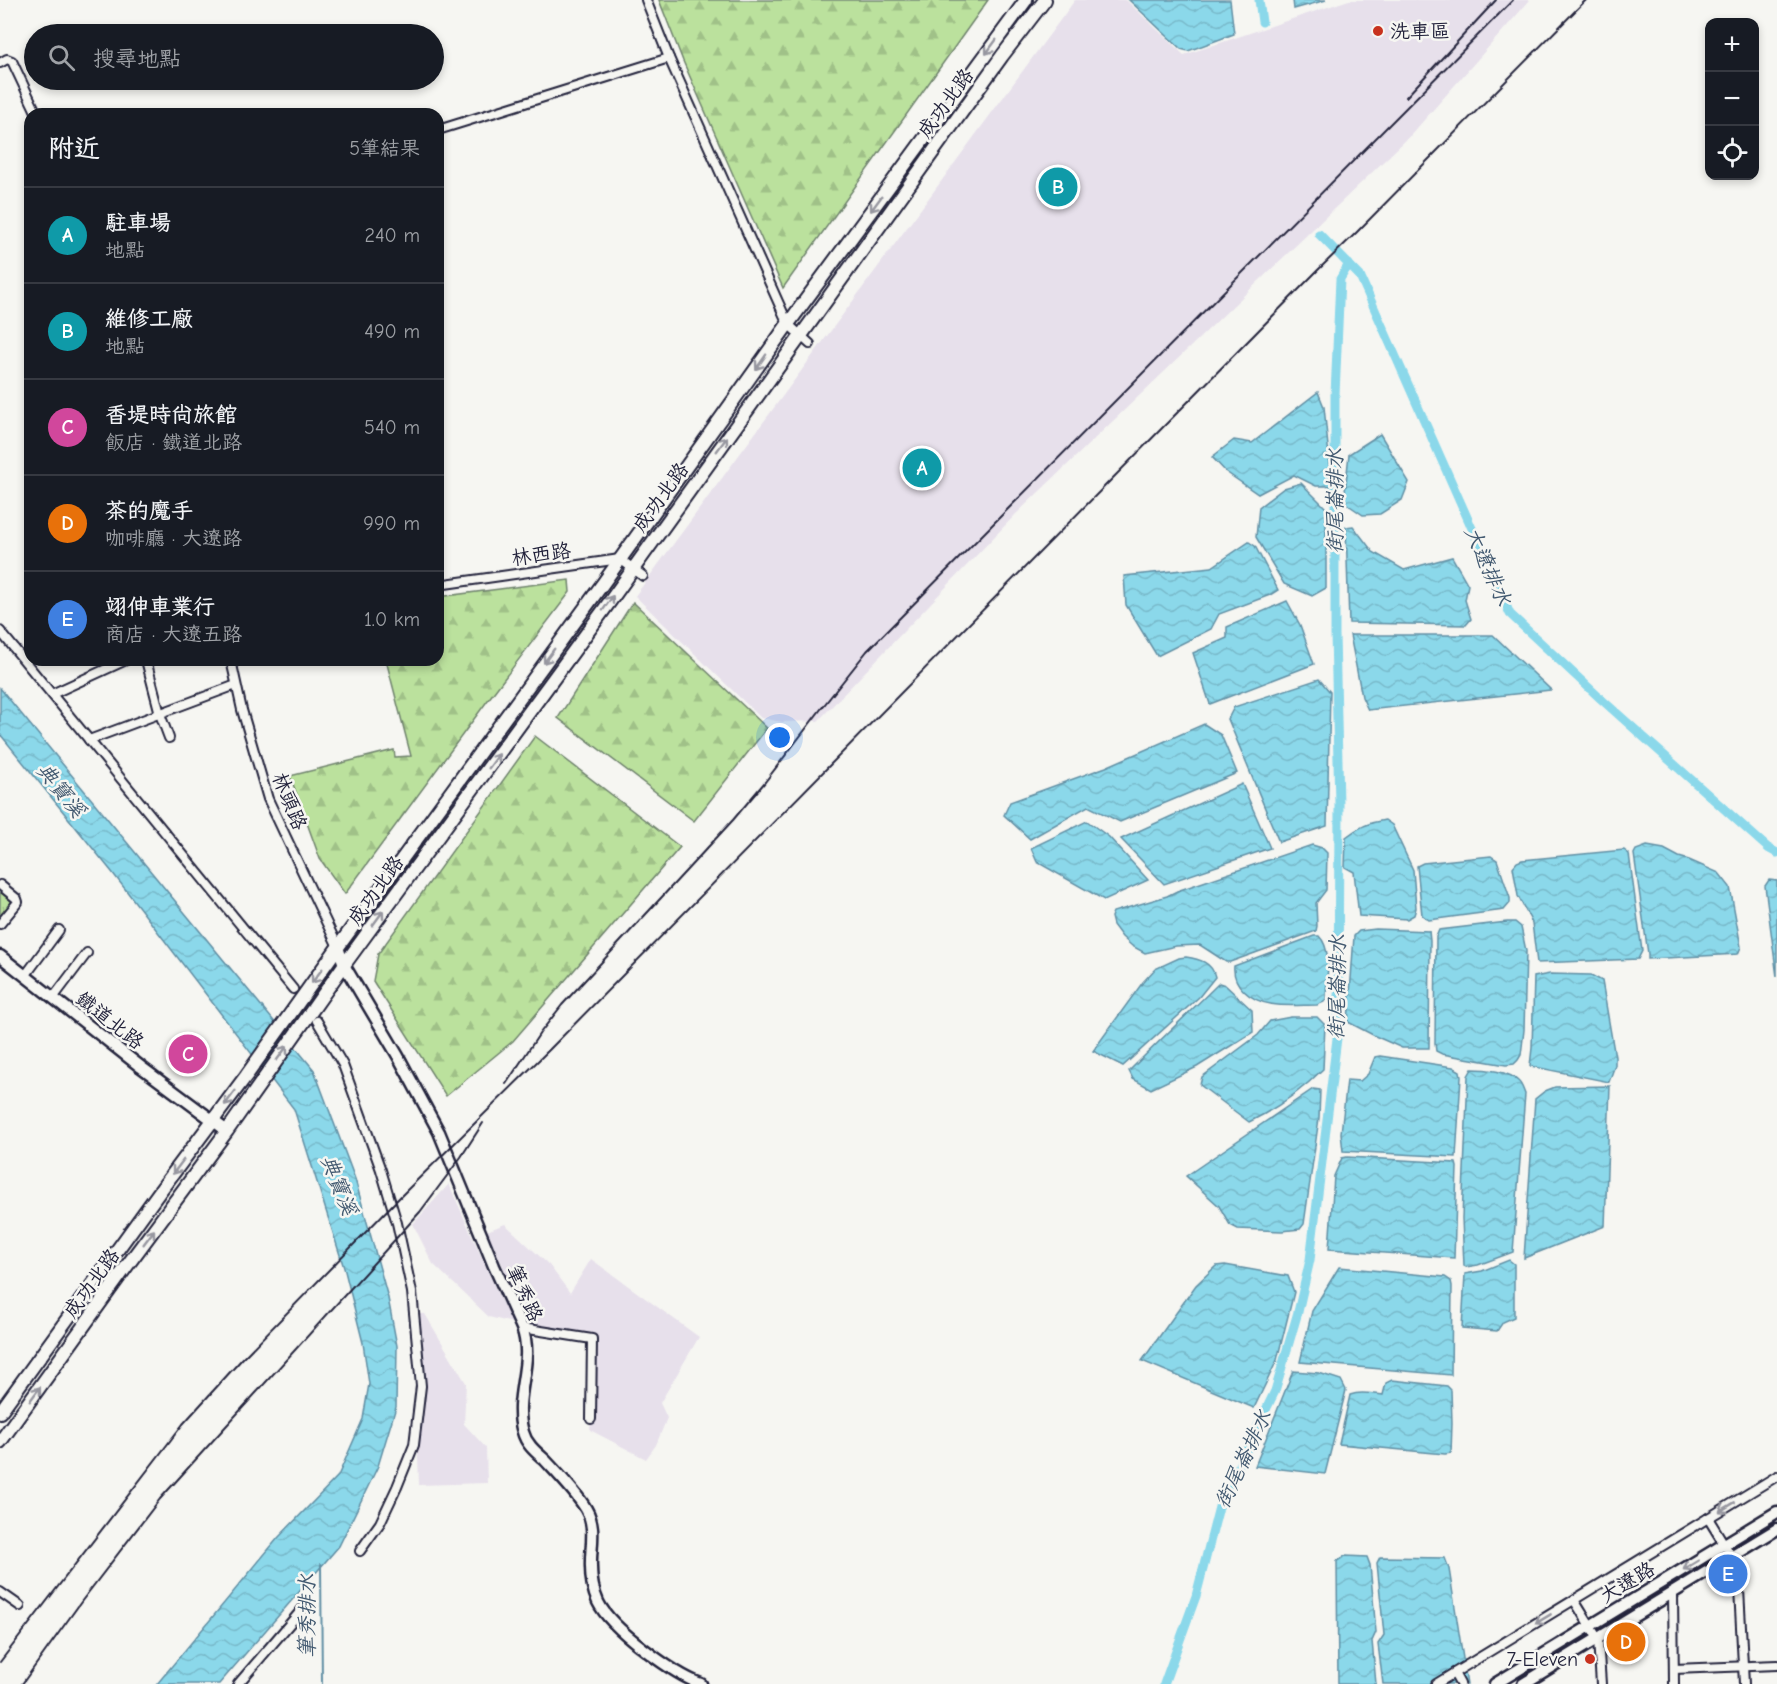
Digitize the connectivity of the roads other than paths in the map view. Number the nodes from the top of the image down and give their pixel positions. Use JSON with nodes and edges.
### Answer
{"nodes":[{"id":1,"x":646,"y":0,"type":"edge"},
{"id":2,"x":1026,"y":0,"type":"edge"},
{"id":3,"x":1045,"y":0,"type":"edge"},
{"id":4,"x":669,"y":58,"type":"junction"},
{"id":5,"x":0,"y":63,"type":"edge"},
{"id":6,"x":24,"y":86,"type":"edge"},
{"id":7,"x":26,"y":90,"type":"edge"},
{"id":8,"x":34,"y":108,"type":"edge"},
{"id":9,"x":444,"y":128,"type":"edge"},
{"id":10,"x":788,"y":324,"type":"junction"},
{"id":11,"x":805,"y":340,"type":"junction"},
{"id":12,"x":620,"y":559,"type":"junction"},
{"id":13,"x":638,"y":572,"type":"junction"},
{"id":14,"x":444,"y":584,"type":"edge"},
{"id":15,"x":0,"y":631,"type":"edge"},
{"id":16,"x":24,"y":660,"type":"edge"},
{"id":17,"x":29,"y":666,"type":"edge"},
{"id":18,"x":113,"y":666,"type":"edge"},
{"id":19,"x":148,"y":666,"type":"edge"},
{"id":20,"x":232,"y":666,"type":"edge"},
{"id":21,"x":236,"y":685,"type":"junction"},
{"id":22,"x":52,"y":694,"type":"junction"},
{"id":23,"x":160,"y":714,"type":"junction"},
{"id":24,"x":169,"y":738,"type":"dead end"},
{"id":25,"x":89,"y":740,"type":"junction"},
{"id":26,"x":0,"y":885,"type":"edge"},
{"id":27,"x":0,"y":924,"type":"edge"},
{"id":28,"x":59,"y":930,"type":"dead end"},
{"id":29,"x":338,"y":947,"type":"junction"},
{"id":30,"x":87,"y":953,"type":"dead end"},
{"id":31,"x":0,"y":956,"type":"edge"},
{"id":32,"x":344,"y":965,"type":"junction"},
{"id":33,"x":25,"y":976,"type":"junction"},
{"id":34,"x":293,"y":989,"type":"dead end"},
{"id":35,"x":53,"y":998,"type":"junction"},
{"id":36,"x":313,"y":1019,"type":"junction"},
{"id":37,"x":213,"y":1120,"type":"junction"},
{"id":38,"x":227,"y":1131,"type":"junction"},
{"id":39,"x":522,"y":1328,"type":"junction"},
{"id":40,"x":0,"y":1412,"type":"edge"},
{"id":41,"x":591,"y":1419,"type":"dead end"},
{"id":42,"x":0,"y":1442,"type":"edge"},
{"id":43,"x":1777,"y":1476,"type":"edge"},
{"id":44,"x":1777,"y":1512,"type":"edge"},
{"id":45,"x":1708,"y":1518,"type":"junction"},
{"id":46,"x":1777,"y":1529,"type":"edge"},
{"id":47,"x":1724,"y":1544,"type":"junction"},
{"id":48,"x":360,"y":1551,"type":"dead end"},
{"id":49,"x":1732,"y":1557,"type":"junction"},
{"id":50,"x":0,"y":1593,"type":"edge"},
{"id":51,"x":1673,"y":1593,"type":"junction"},
{"id":52,"x":1574,"y":1600,"type":"junction"},
{"id":53,"x":20,"y":1606,"type":"dead end"},
{"id":54,"x":304,"y":1606,"type":"dead end"},
{"id":55,"x":1590,"y":1626,"type":"junction"},
{"id":56,"x":1598,"y":1639,"type":"junction"},
{"id":57,"x":1777,"y":1665,"type":"edge"},
{"id":58,"x":1743,"y":1666,"type":"junction"},
{"id":59,"x":1674,"y":1669,"type":"junction"},
{"id":60,"x":1454,"y":1673,"type":"junction"},
{"id":61,"x":238,"y":1684,"type":"edge"},
{"id":62,"x":701,"y":1684,"type":"edge"},
{"id":63,"x":1436,"y":1684,"type":"edge"},
{"id":64,"x":1460,"y":1684,"type":"edge"},
{"id":65,"x":1496,"y":1684,"type":"edge"},
{"id":66,"x":1523,"y":1684,"type":"edge"},
{"id":67,"x":1601,"y":1684,"type":"edge"},
{"id":68,"x":1674,"y":1684,"type":"edge"},
{"id":69,"x":1744,"y":1684,"type":"edge"}],
"edges":[{"from":1,"to":4,"type":"street"},
{"from":2,"to":10,"type":"main road","name":"成功北路","one_way":true},
{"from":3,"to":11,"type":"main road","name":"成功北路"},
{"from":4,"to":9,"type":"street"},
{"from":4,"to":10,"type":"street"},
{"from":5,"to":6,"type":"street"},
{"from":7,"to":8,"type":"street"},
{"from":10,"to":11,"type":"street"},
{"from":10,"to":12,"type":"main road","name":"成功北路","one_way":true},
{"from":13,"to":11,"type":"main road","name":"成功北路","one_way":true},
{"from":12,"to":13,"type":"street"},
{"from":12,"to":14,"type":"street","name":"林西路"},
{"from":12,"to":29,"type":"main road","name":"成功北路","one_way":true},
{"from":32,"to":13,"type":"main road","name":"成功北路","one_way":true},
{"from":15,"to":16,"type":"street"},
{"from":17,"to":22,"type":"street"},
{"from":18,"to":22,"type":"street"},
{"from":19,"to":23,"type":"street"},
{"from":20,"to":21,"type":"street","name":"林頭路"},
{"from":21,"to":23,"type":"street"},
{"from":21,"to":29,"type":"street","name":"林頭路"},
{"from":22,"to":25,"type":"street"},
{"from":23,"to":24,"type":"street"},
{"from":23,"to":25,"type":"street"},
{"from":25,"to":34,"type":"street"},
{"from":26,"to":27,"type":"street"},
{"from":28,"to":33,"type":"street"},
{"from":29,"to":32,"type":"street","name":"筆秀路"},
{"from":29,"to":37,"type":"main road","name":"成功北路","one_way":true},
{"from":30,"to":35,"type":"street"},
{"from":31,"to":33,"type":"street","name":"鐵道北路"},
{"from":32,"to":36,"type":"main road","name":"成功北路"},
{"from":32,"to":39,"type":"street","name":"筆秀路"},
{"from":33,"to":35,"type":"street","name":"鐵道北路"},
{"from":35,"to":37,"type":"street","name":"鐵道北路"},
{"from":38,"to":36,"type":"main road","name":"成功北路","one_way":true},
{"from":36,"to":48,"type":"street"},
{"from":37,"to":38,"type":"street","name":"鐵道北路"},
{"from":37,"to":40,"type":"main road","name":"成功北路","one_way":true},
{"from":42,"to":38,"type":"main road","name":"成功北路","one_way":true},
{"from":39,"to":41,"type":"street"},
{"from":39,"to":62,"type":"street","name":"筆秀路"},
{"from":43,"to":45,"type":"street","one_way":true},
{"from":44,"to":47,"type":"street","name":"大遼路"},
{"from":45,"to":47,"type":"street"},
{"from":45,"to":52,"type":"street"},
{"from":46,"to":49,"type":"street","name":"大遼路"},
{"from":47,"to":49,"type":"street"},
{"from":47,"to":55,"type":"street","name":"大遼路","one_way":true},
{"from":49,"to":51,"type":"street","name":"大遼路"},
{"from":49,"to":58,"type":"street"},
{"from":50,"to":53,"type":"street"},
{"from":51,"to":56,"type":"street","name":"大遼路"},
{"from":51,"to":59,"type":"street"},
{"from":52,"to":55,"type":"street"},
{"from":52,"to":60,"type":"street","one_way":true},
{"from":54,"to":61,"type":"street"},
{"from":55,"to":56,"type":"street"},
{"from":55,"to":65,"type":"street","name":"大遼路"},
{"from":56,"to":66,"type":"street","name":"大遼路"},
{"from":56,"to":67,"type":"street"},
{"from":57,"to":58,"type":"street"},
{"from":58,"to":59,"type":"street"},
{"from":58,"to":69,"type":"street"},
{"from":59,"to":68,"type":"street"},
{"from":60,"to":63,"type":"street"},
{"from":60,"to":64,"type":"street"}]}
